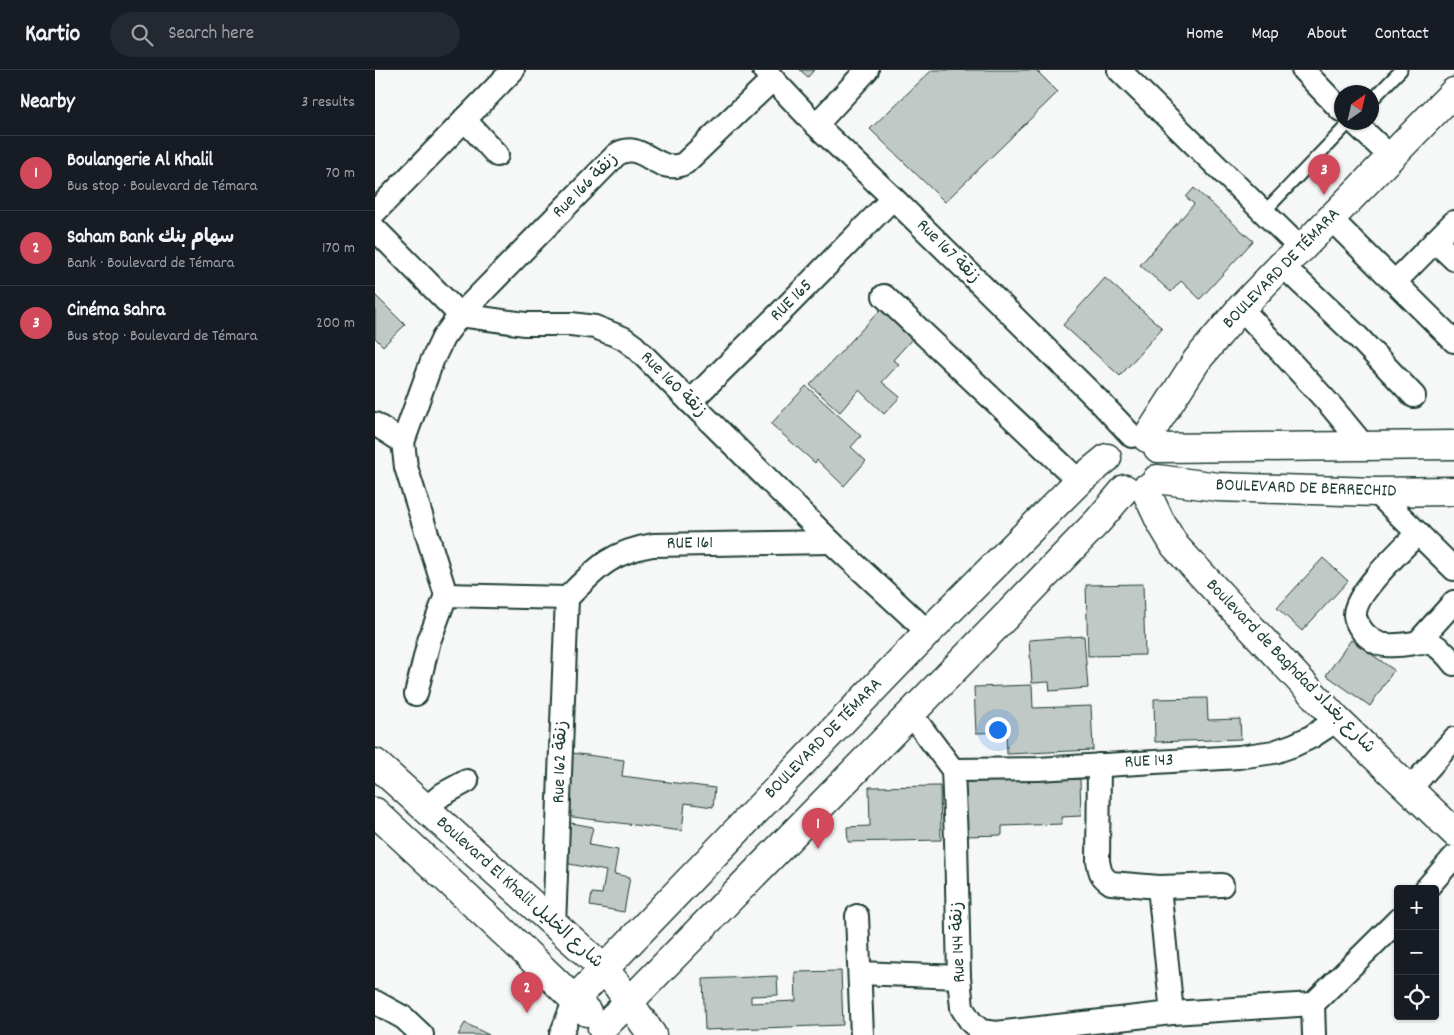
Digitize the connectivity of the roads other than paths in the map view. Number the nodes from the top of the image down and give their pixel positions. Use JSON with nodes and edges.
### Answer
{"nodes":[{"id":1,"x":513,"y":70,"type":"edge"},
{"id":2,"x":867,"y":70,"type":"edge"},
{"id":3,"x":1119,"y":70,"type":"edge"},
{"id":4,"x":1303,"y":70,"type":"edge"},
{"id":5,"x":1401,"y":70,"type":"edge"},
{"id":6,"x":768,"y":74,"type":"edge"},
{"id":7,"x":1454,"y":92,"type":"edge"},
{"id":8,"x":1379,"y":93,"type":"edge"},
{"id":9,"x":1334,"y":103,"type":"edge"},
{"id":10,"x":464,"y":119,"type":"junction"},
{"id":11,"x":816,"y":125,"type":"junction"},
{"id":12,"x":1344,"y":130,"type":"edge"},
{"id":13,"x":1361,"y":130,"type":"edge"},
{"id":14,"x":497,"y":155,"type":"dead end"},
{"id":15,"x":1391,"y":157,"type":"junction"},
{"id":16,"x":893,"y":198,"type":"junction"},
{"id":17,"x":375,"y":212,"type":"edge"},
{"id":18,"x":1264,"y":212,"type":"junction"},
{"id":19,"x":1331,"y":219,"type":"junction"},
{"id":20,"x":1454,"y":222,"type":"edge"},
{"id":21,"x":375,"y":229,"type":"edge"},
{"id":22,"x":1435,"y":241,"type":"junction"},
{"id":23,"x":1291,"y":257,"type":"junction"},
{"id":24,"x":1454,"y":259,"type":"edge"},
{"id":25,"x":1395,"y":282,"type":"junction"},
{"id":26,"x":884,"y":296,"type":"dead end"},
{"id":27,"x":1241,"y":308,"type":"junction"},
{"id":28,"x":460,"y":315,"type":"junction"},
{"id":29,"x":1454,"y":342,"type":"edge"},
{"id":30,"x":1414,"y":396,"type":"dead end"},
{"id":31,"x":690,"y":402,"type":"junction"},
{"id":32,"x":375,"y":424,"type":"edge"},
{"id":33,"x":1146,"y":440,"type":"junction"},
{"id":34,"x":403,"y":442,"type":"junction"},
{"id":35,"x":1454,"y":445,"type":"edge"},
{"id":36,"x":1364,"y":446,"type":"junction"},
{"id":37,"x":1107,"y":458,"type":"junction"},
{"id":38,"x":1079,"y":481,"type":"junction"},
{"id":39,"x":1143,"y":485,"type":"junction"},
{"id":40,"x":1454,"y":491,"type":"edge"},
{"id":41,"x":1376,"y":492,"type":"junction"},
{"id":42,"x":1418,"y":533,"type":"junction"},
{"id":43,"x":831,"y":542,"type":"junction"},
{"id":44,"x":1454,"y":568,"type":"edge"},
{"id":45,"x":446,"y":595,"type":"junction"},
{"id":46,"x":567,"y":598,"type":"junction"},
{"id":47,"x":1454,"y":602,"type":"edge"},
{"id":48,"x":928,"y":632,"type":"junction"},
{"id":49,"x":1418,"y":642,"type":"junction"},
{"id":50,"x":1454,"y":664,"type":"edge"},
{"id":51,"x":416,"y":694,"type":"dead end"},
{"id":52,"x":911,"y":714,"type":"junction"},
{"id":53,"x":1337,"y":720,"type":"junction"},
{"id":54,"x":1454,"y":739,"type":"edge"},
{"id":55,"x":375,"y":763,"type":"edge"},
{"id":56,"x":1099,"y":765,"type":"junction"},
{"id":57,"x":953,"y":770,"type":"junction"},
{"id":58,"x":467,"y":781,"type":"dead end"},
{"id":59,"x":1410,"y":789,"type":"junction"},
{"id":60,"x":426,"y":808,"type":"junction"},
{"id":61,"x":375,"y":812,"type":"edge"},
{"id":62,"x":1454,"y":832,"type":"edge"},
{"id":63,"x":1454,"y":857,"type":"edge"},
{"id":64,"x":1222,"y":885,"type":"dead end"},
{"id":65,"x":1430,"y":885,"type":"edge"},
{"id":66,"x":1159,"y":887,"type":"junction"},
{"id":67,"x":857,"y":916,"type":"dead end"},
{"id":68,"x":1394,"y":924,"type":"edge"},
{"id":69,"x":554,"y":925,"type":"junction"},
{"id":70,"x":603,"y":968,"type":"junction"},
{"id":71,"x":860,"y":973,"type":"junction"},
{"id":72,"x":959,"y":977,"type":"junction"},
{"id":73,"x":575,"y":999,"type":"junction"},
{"id":74,"x":375,"y":1002,"type":"edge"},
{"id":75,"x":629,"y":1002,"type":"junction"},
{"id":76,"x":1313,"y":1004,"type":"junction"},
{"id":77,"x":1172,"y":1013,"type":"junction"},
{"id":78,"x":1127,"y":1027,"type":"edge"},
{"id":79,"x":1058,"y":1030,"type":"edge"},
{"id":80,"x":600,"y":1033,"type":"edge"},
{"id":81,"x":422,"y":1035,"type":"edge"},
{"id":82,"x":561,"y":1035,"type":"edge"},
{"id":83,"x":652,"y":1035,"type":"edge"},
{"id":84,"x":861,"y":1035,"type":"edge"},
{"id":85,"x":1314,"y":1035,"type":"edge"}],
"edges":[{"from":1,"to":10,"type":"street"},
{"from":2,"to":11,"type":"street"},
{"from":3,"to":18,"type":"street"},
{"from":4,"to":9,"type":"street"},
{"from":5,"to":8,"type":"lane"},
{"from":6,"to":11,"type":"street","name":"Rue 167 زنقة"},
{"from":6,"to":28,"type":"street","name":"Rue 166 زنقة"},
{"from":7,"to":15,"type":"street","name":"BOULEVARD DE TÉMARA"},
{"from":10,"to":14,"type":"street"},
{"from":10,"to":17,"type":"street"},
{"from":11,"to":16,"type":"street","name":"Rue 167 زنقة"},
{"from":12,"to":18,"type":"lane"},
{"from":13,"to":15,"type":"street"},
{"from":15,"to":19,"type":"street","name":"BOULEVARD DE TÉMARA"},
{"from":16,"to":31,"type":"street","name":"RUE 165"},
{"from":16,"to":33,"type":"street","name":"Rue 167 زنقة"},
{"from":18,"to":23,"type":"street"},
{"from":19,"to":23,"type":"street","name":"BOULEVARD DE TÉMARA"},
{"from":19,"to":25,"type":"street"},
{"from":20,"to":22,"type":"street"},
{"from":21,"to":28,"type":"street"},
{"from":22,"to":24,"type":"street"},
{"from":22,"to":25,"type":"street"},
{"from":23,"to":27,"type":"street","name":"BOULEVARD DE TÉMARA"},
{"from":23,"to":30,"type":"street"},
{"from":25,"to":29,"type":"street"},
{"from":26,"to":38,"type":"street"},
{"from":27,"to":33,"type":"street","name":"BOULEVARD DE TÉMARA"},
{"from":27,"to":36,"type":"street"},
{"from":28,"to":31,"type":"street","name":"Rue 160 زنقة"},
{"from":28,"to":34,"type":"street"},
{"from":31,"to":43,"type":"street","name":"Rue 160 زنقة"},
{"from":32,"to":34,"type":"street"},
{"from":33,"to":36,"type":"street"},
{"from":33,"to":37,"type":"street"},
{"from":33,"to":39,"type":"street"},
{"from":34,"to":45,"type":"street"},
{"from":35,"to":36,"type":"street"},
{"from":37,"to":38,"type":"street","name":"BOULEVARD DE TÉMARA"},
{"from":37,"to":39,"type":"street"},
{"from":38,"to":48,"type":"street","name":"BOULEVARD DE TÉMARA"},
{"from":39,"to":41,"type":"street","name":"BOULEVARD DE BERRECHID"},
{"from":39,"to":52,"type":"street"},
{"from":39,"to":53,"type":"street","name":"Boulevard de Baghdad شارع بغداد"},
{"from":40,"to":41,"type":"street","name":"BOULEVARD DE BERRECHID"},
{"from":41,"to":42,"type":"street"},
{"from":42,"to":44,"type":"street"},
{"from":42,"to":49,"type":"street"},
{"from":43,"to":46,"type":"street","name":"RUE 161"},
{"from":43,"to":48,"type":"street","name":"Rue 160 زنقة"},
{"from":45,"to":46,"type":"street"},
{"from":45,"to":51,"type":"street"},
{"from":46,"to":69,"type":"street","name":"Rue 162 زنقة"},
{"from":47,"to":49,"type":"street"},
{"from":48,"to":70,"type":"street","name":"BOULEVARD DE TÉMARA"},
{"from":49,"to":50,"type":"street"},
{"from":52,"to":57,"type":"street"},
{"from":52,"to":75,"type":"street"},
{"from":53,"to":56,"type":"street","name":"RUE 143"},
{"from":53,"to":59,"type":"street","name":"Boulevard de Baghdad شارع بغداد"},
{"from":54,"to":59,"type":"street"},
{"from":55,"to":60,"type":"street","name":"Boulevard El Khalil شارع الخليل"},
{"from":56,"to":57,"type":"street","name":"RUE 143"},
{"from":56,"to":66,"type":"street"},
{"from":57,"to":72,"type":"street","name":"Rue 144 زنقة"},
{"from":58,"to":60,"type":"street"},
{"from":59,"to":62,"type":"street","name":"Boulevard de Baghdad شارع بغداد"},
{"from":60,"to":69,"type":"street","name":"Boulevard El Khalil شارع الخليل"},
{"from":61,"to":73,"type":"street","name":"Boulevard El Khalil شارع الخليل"},
{"from":63,"to":65,"type":"street"},
{"from":64,"to":66,"type":"street"},
{"from":66,"to":77,"type":"street"},
{"from":67,"to":71,"type":"street"},
{"from":68,"to":76,"type":"street"},
{"from":69,"to":70,"type":"street","name":"Boulevard El Khalil شارع الخليل"},
{"from":70,"to":73,"type":"street","name":"BOULEVARD DE TÉMARA"},
{"from":70,"to":75,"type":"street","name":"Boulevard El Khalil شارع الخليل"},
{"from":71,"to":72,"type":"street"},
{"from":71,"to":84,"type":"street"},
{"from":72,"to":79,"type":"street","name":"Rue 144 زنقة"},
{"from":73,"to":80,"type":"street","name":"Boulevard El Khalil شارع الخليل"},
{"from":73,"to":82,"type":"street","name":"BOULEVARD DE TÉMARA"},
{"from":74,"to":81,"type":"street"},
{"from":75,"to":80,"type":"street"},
{"from":75,"to":83,"type":"street","name":"Boulevard El Khalil شارع الخليل"},
{"from":76,"to":77,"type":"street","name":"Rue 144 زنقة"},
{"from":76,"to":85,"type":"street"},
{"from":77,"to":78,"type":"street","name":"Rue 144 زنقة"},
{"from":78,"to":79,"type":"street","name":"Rue 144 زنقة"}]}
